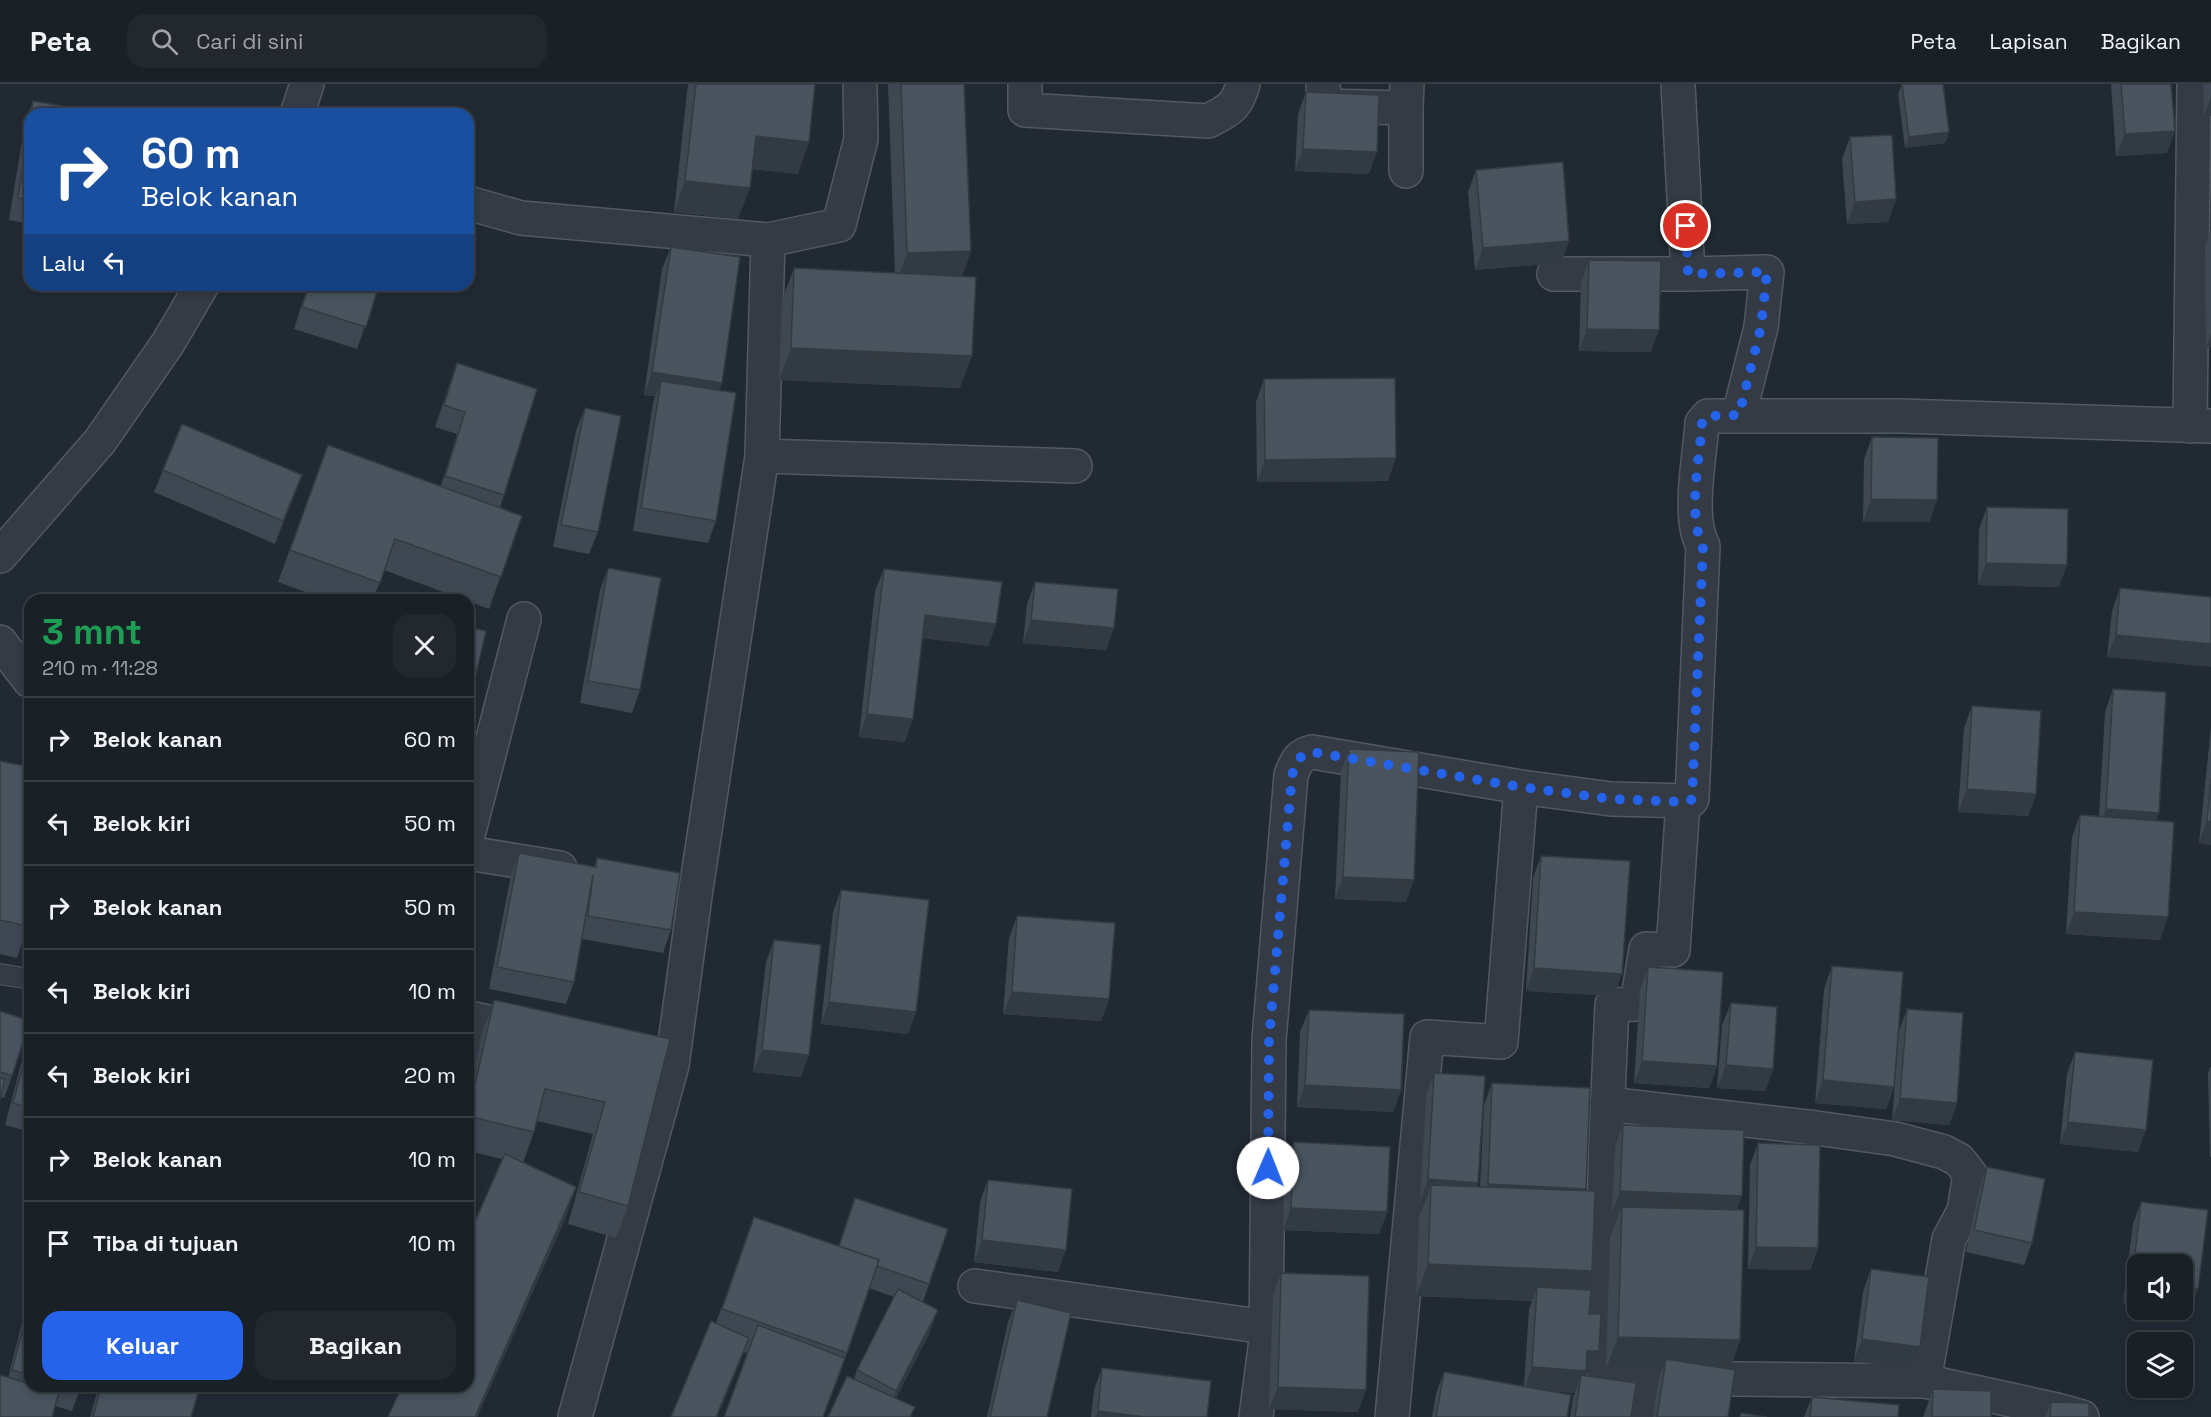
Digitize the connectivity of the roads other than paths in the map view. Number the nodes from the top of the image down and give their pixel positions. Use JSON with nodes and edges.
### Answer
{"nodes":[{"id":1,"x":307,"y":84,"type":"edge"},
{"id":2,"x":860,"y":84,"type":"edge"},
{"id":3,"x":1025,"y":84,"type":"edge"},
{"id":4,"x":1244,"y":84,"type":"edge"},
{"id":5,"x":1323,"y":84,"type":"edge"},
{"id":6,"x":1678,"y":84,"type":"edge"},
{"id":7,"x":2194,"y":84,"type":"edge"},
{"id":8,"x":1406,"y":96,"type":"edge"},
{"id":9,"x":299,"y":108,"type":"edge"},
{"id":10,"x":1406,"y":171,"type":"dead end"},
{"id":11,"x":474,"y":204,"type":"edge"},
{"id":12,"x":768,"y":240,"type":"junction"},
{"id":13,"x":1554,"y":274,"type":"dead end"},
{"id":14,"x":1688,"y":274,"type":"junction"},
{"id":15,"x":198,"y":291,"type":"edge"},
{"id":16,"x":1739,"y":415,"type":"junction"},
{"id":17,"x":2201,"y":426,"type":"edge"},
{"id":18,"x":762,"y":456,"type":"junction"},
{"id":19,"x":1076,"y":466,"type":"dead end"},
{"id":20,"x":0,"y":556,"type":"edge"},
{"id":21,"x":524,"y":619,"type":"dead end"},
{"id":22,"x":0,"y":642,"type":"edge"},
{"id":23,"x":24,"y":673,"type":"edge"},
{"id":24,"x":1521,"y":787,"type":"junction"},
{"id":25,"x":1683,"y":802,"type":"junction"},
{"id":26,"x":474,"y":812,"type":"edge"},
{"id":27,"x":474,"y":854,"type":"edge"},
{"id":28,"x":593,"y":873,"type":"edge"},
{"id":29,"x":661,"y":884,"type":"edge"},
{"id":30,"x":696,"y":889,"type":"junction"},
{"id":31,"x":0,"y":974,"type":"edge"},
{"id":32,"x":24,"y":979,"type":"edge"},
{"id":33,"x":474,"y":1023,"type":"edge"},
{"id":34,"x":556,"y":1038,"type":"edge"},
{"id":35,"x":1607,"y":1104,"type":"junction"},
{"id":36,"x":975,"y":1286,"type":"dead end"},
{"id":37,"x":1266,"y":1327,"type":"junction"},
{"id":38,"x":1647,"y":1378,"type":"junction"},
{"id":39,"x":1924,"y":1382,"type":"junction"},
{"id":40,"x":575,"y":1417,"type":"edge"},
{"id":41,"x":1256,"y":1417,"type":"edge"},
{"id":42,"x":1392,"y":1417,"type":"edge"},
{"id":43,"x":1641,"y":1417,"type":"edge"},
{"id":44,"x":2082,"y":1417,"type":"edge"}],
"edges":[{"from":1,"to":9,"type":"street"},
{"from":2,"to":12,"type":"street"},
{"from":3,"to":4,"type":"street"},
{"from":5,"to":8,"type":"street"},
{"from":6,"to":14,"type":"street"},
{"from":7,"to":17,"type":"street"},
{"from":8,"to":10,"type":"street"},
{"from":11,"to":12,"type":"street"},
{"from":12,"to":18,"type":"street"},
{"from":13,"to":14,"type":"street"},
{"from":14,"to":16,"type":"street"},
{"from":15,"to":20,"type":"street"},
{"from":16,"to":17,"type":"street"},
{"from":16,"to":25,"type":"street"},
{"from":18,"to":19,"type":"street"},
{"from":18,"to":30,"type":"street"},
{"from":21,"to":26,"type":"street"},
{"from":22,"to":23,"type":"street"},
{"from":24,"to":25,"type":"street"},
{"from":24,"to":37,"type":"street"},
{"from":24,"to":42,"type":"street"},
{"from":25,"to":35,"type":"street"},
{"from":27,"to":28,"type":"street"},
{"from":29,"to":30,"type":"street"},
{"from":30,"to":40,"type":"street"},
{"from":31,"to":32,"type":"lane"},
{"from":33,"to":34,"type":"street"},
{"from":35,"to":38,"type":"street"},
{"from":35,"to":39,"type":"street"},
{"from":36,"to":37,"type":"street"},
{"from":37,"to":41,"type":"street"},
{"from":38,"to":39,"type":"street"},
{"from":38,"to":43,"type":"street"},
{"from":39,"to":44,"type":"street"}]}
